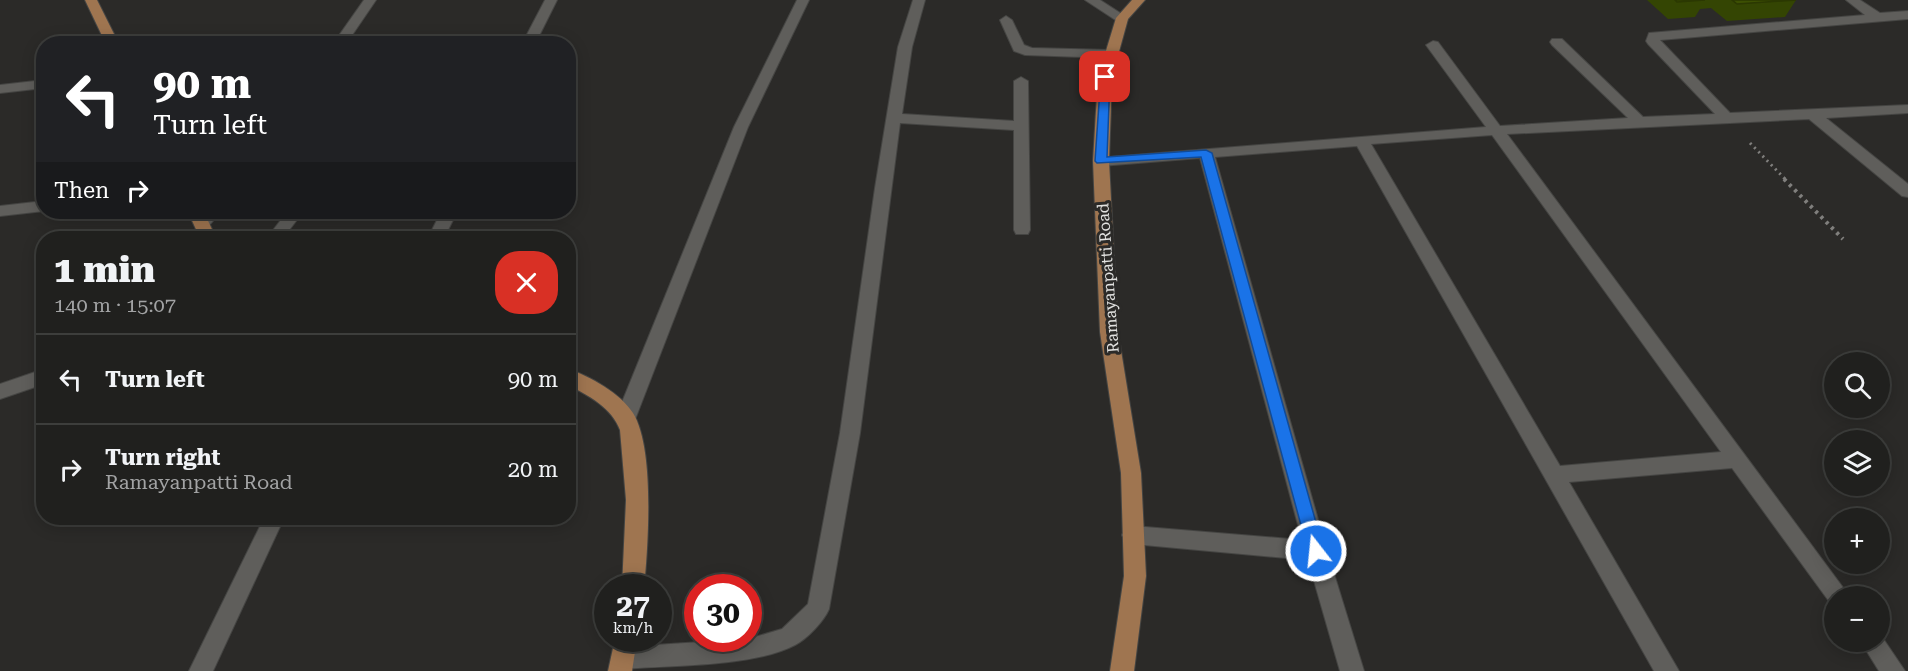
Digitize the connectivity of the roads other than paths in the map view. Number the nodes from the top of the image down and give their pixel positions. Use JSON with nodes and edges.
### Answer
{"nodes":[{"id":1,"x":91,"y":0,"type":"edge"},
{"id":2,"x":370,"y":0,"type":"edge"},
{"id":3,"x":551,"y":0,"type":"edge"},
{"id":4,"x":803,"y":0,"type":"edge"},
{"id":5,"x":919,"y":0,"type":"edge"},
{"id":6,"x":1091,"y":0,"type":"edge"},
{"id":7,"x":1139,"y":0,"type":"edge"},
{"id":8,"x":1852,"y":0,"type":"edge"},
{"id":9,"x":1908,"y":15,"type":"edge"},
{"id":10,"x":1876,"y":17,"type":"junction"},
{"id":11,"x":1122,"y":18,"type":"junction"},
{"id":12,"x":1006,"y":20,"type":"dead end"},
{"id":13,"x":109,"y":36,"type":"edge"},
{"id":14,"x":345,"y":36,"type":"edge"},
{"id":15,"x":532,"y":36,"type":"edge"},
{"id":16,"x":1557,"y":42,"type":"dead end"},
{"id":17,"x":1433,"y":45,"type":"dead end"},
{"id":18,"x":1111,"y":54,"type":"junction"},
{"id":19,"x":1021,"y":81,"type":"dead end"},
{"id":20,"x":36,"y":85,"type":"edge"},
{"id":21,"x":0,"y":89,"type":"edge"},
{"id":22,"x":1908,"y":109,"type":"edge"},
{"id":23,"x":1725,"y":116,"type":"junction"},
{"id":24,"x":1814,"y":116,"type":"junction"},
{"id":25,"x":894,"y":118,"type":"junction"},
{"id":26,"x":1639,"y":121,"type":"junction"},
{"id":27,"x":1021,"y":126,"type":"junction"},
{"id":28,"x":1495,"y":131,"type":"junction"},
{"id":29,"x":1362,"y":142,"type":"junction"},
{"id":30,"x":1206,"y":153,"type":"junction"},
{"id":31,"x":1101,"y":161,"type":"junction"},
{"id":32,"x":1908,"y":192,"type":"edge"},
{"id":33,"x":36,"y":207,"type":"edge"},
{"id":34,"x":0,"y":211,"type":"edge"},
{"id":35,"x":290,"y":219,"type":"edge"},
{"id":36,"x":1022,"y":230,"type":"dead end"},
{"id":37,"x":280,"y":231,"type":"edge"},
{"id":38,"x":36,"y":378,"type":"edge"},
{"id":39,"x":576,"y":380,"type":"edge"},
{"id":40,"x":0,"y":392,"type":"edge"},
{"id":41,"x":626,"y":417,"type":"junction"},
{"id":42,"x":1737,"y":459,"type":"junction"},
{"id":43,"x":1554,"y":476,"type":"junction"},
{"id":44,"x":271,"y":525,"type":"edge"},
{"id":45,"x":1133,"y":535,"type":"junction"},
{"id":46,"x":1316,"y":551,"type":"junction"},
{"id":47,"x":635,"y":574,"type":"edge"},
{"id":48,"x":1831,"y":586,"type":"edge"},
{"id":49,"x":1879,"y":652,"type":"edge"},
{"id":50,"x":623,"y":656,"type":"edge"},
{"id":51,"x":201,"y":671,"type":"edge"},
{"id":52,"x":1122,"y":671,"type":"edge"},
{"id":53,"x":1352,"y":671,"type":"edge"},
{"id":54,"x":1667,"y":671,"type":"edge"},
{"id":55,"x":1893,"y":671,"type":"edge"}],
"edges":[{"from":1,"to":13,"type":"main road"},
{"from":2,"to":14,"type":"street"},
{"from":3,"to":15,"type":"street"},
{"from":4,"to":41,"type":"street"},
{"from":5,"to":25,"type":"street"},
{"from":6,"to":11,"type":"street"},
{"from":7,"to":11,"type":"main road","name":"Ramayanpatti Road"},
{"from":8,"to":10,"type":"street"},
{"from":9,"to":10,"type":"street"},
{"from":10,"to":23,"type":"street"},
{"from":11,"to":18,"type":"main road","name":"Ramayanpatti Road"},
{"from":12,"to":18,"type":"street"},
{"from":16,"to":26,"type":"street"},
{"from":17,"to":28,"type":"street"},
{"from":18,"to":31,"type":"main road","name":"Ramayanpatti Road"},
{"from":19,"to":27,"type":"street"},
{"from":20,"to":21,"type":"street"},
{"from":22,"to":24,"type":"street"},
{"from":23,"to":24,"type":"street"},
{"from":23,"to":26,"type":"street"},
{"from":24,"to":32,"type":"street"},
{"from":25,"to":27,"type":"street"},
{"from":25,"to":50,"type":"street"},
{"from":26,"to":28,"type":"street"},
{"from":27,"to":36,"type":"street"},
{"from":28,"to":29,"type":"street"},
{"from":28,"to":42,"type":"street"},
{"from":29,"to":30,"type":"street"},
{"from":29,"to":43,"type":"street"},
{"from":30,"to":31,"type":"street"},
{"from":30,"to":46,"type":"street"},
{"from":31,"to":45,"type":"main road","name":"Ramayanpatti Road"},
{"from":33,"to":34,"type":"street"},
{"from":35,"to":37,"type":"street"},
{"from":38,"to":40,"type":"street"},
{"from":39,"to":41,"type":"main road"},
{"from":41,"to":47,"type":"main road"},
{"from":42,"to":43,"type":"street"},
{"from":42,"to":48,"type":"street"},
{"from":43,"to":54,"type":"street"},
{"from":44,"to":51,"type":"street"},
{"from":45,"to":46,"type":"street"},
{"from":45,"to":52,"type":"main road","name":"Ramayanpatti Road"},
{"from":46,"to":53,"type":"street"},
{"from":49,"to":55,"type":"street"}]}
